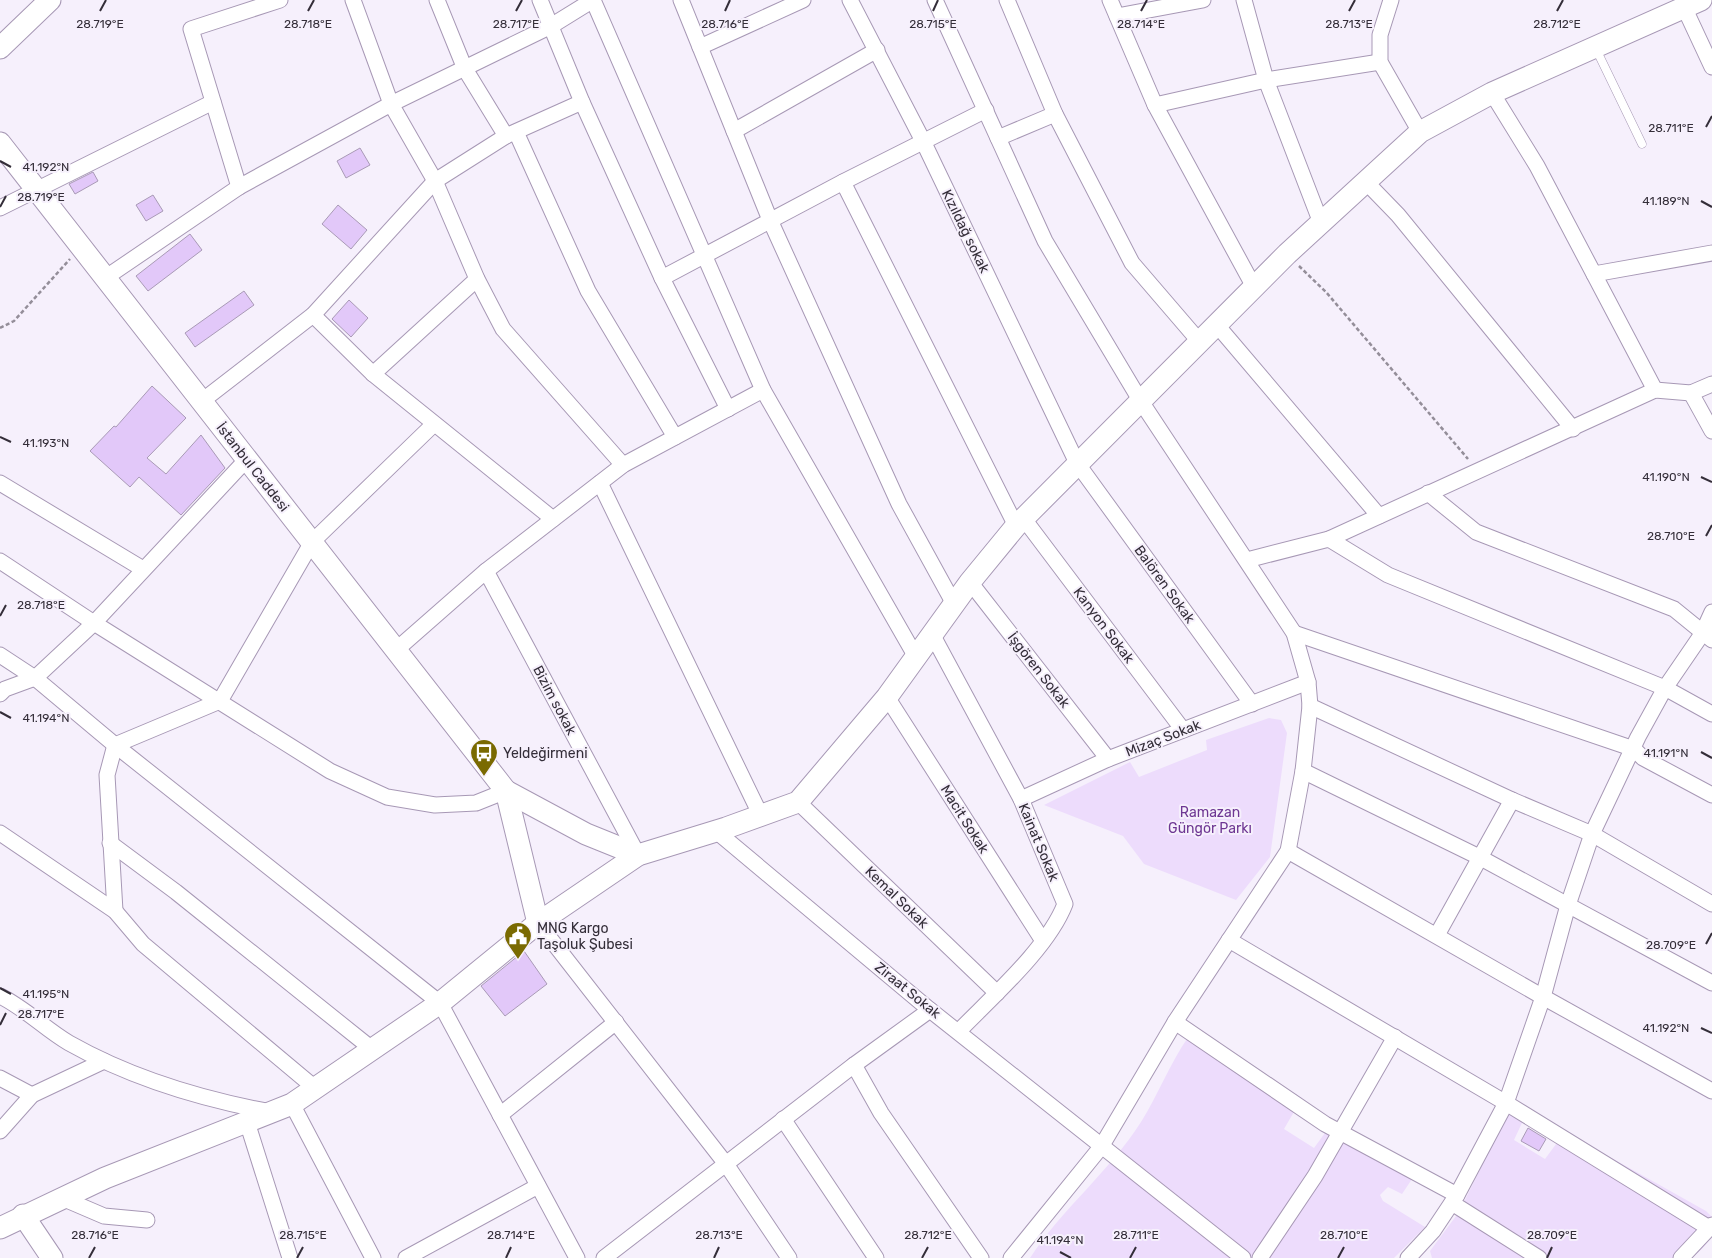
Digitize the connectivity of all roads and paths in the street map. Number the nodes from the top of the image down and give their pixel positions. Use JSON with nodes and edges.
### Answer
{"nodes":[{"id":1,"x":50,"y":0,"type":"edge"},
{"id":2,"x":280,"y":0,"type":"edge"},
{"id":3,"x":353,"y":0,"type":"edge"},
{"id":4,"x":437,"y":0,"type":"edge"},
{"id":5,"x":540,"y":0,"type":"edge"},
{"id":6,"x":593,"y":0,"type":"edge"},
{"id":7,"x":681,"y":0,"type":"edge"},
{"id":8,"x":804,"y":0,"type":"edge"},
{"id":9,"x":850,"y":0,"type":"edge"},
{"id":10,"x":935,"y":0,"type":"edge"},
{"id":11,"x":1007,"y":0,"type":"edge"},
{"id":12,"x":1110,"y":0,"type":"edge"},
{"id":13,"x":1202,"y":0,"type":"edge"},
{"id":14,"x":1244,"y":0,"type":"edge"},
{"id":15,"x":1391,"y":0,"type":"edge"},
{"id":16,"x":1692,"y":4,"type":"edge"},
{"id":17,"x":1117,"y":16,"type":"junction"},
{"id":18,"x":551,"y":26,"type":"junction"},
{"id":19,"x":1594,"y":46,"type":"junction"},
{"id":20,"x":700,"y":47,"type":"junction"},
{"id":21,"x":0,"y":48,"type":"edge"},
{"id":22,"x":877,"y":50,"type":"junction"},
{"id":23,"x":1380,"y":62,"type":"junction"},
{"id":24,"x":1712,"y":67,"type":"edge"},
{"id":25,"x":465,"y":69,"type":"junction"},
{"id":26,"x":1266,"y":80,"type":"junction"},
{"id":27,"x":1492,"y":93,"type":"junction"},
{"id":28,"x":213,"y":102,"type":"junction"},
{"id":29,"x":582,"y":102,"type":"junction"},
{"id":30,"x":391,"y":104,"type":"junction"},
{"id":31,"x":1155,"y":105,"type":"junction"},
{"id":32,"x":986,"y":110,"type":"junction"},
{"id":33,"x":1055,"y":114,"type":"junction"},
{"id":34,"x":734,"y":130,"type":"junction"},
{"id":35,"x":1420,"y":132,"type":"junction"},
{"id":36,"x":511,"y":134,"type":"junction"},
{"id":37,"x":998,"y":138,"type":"junction"},
{"id":38,"x":922,"y":141,"type":"junction"},
{"id":39,"x":0,"y":143,"type":"edge"},
{"id":40,"x":1642,"y":144,"type":"dead end"},
{"id":41,"x":435,"y":181,"type":"junction"},
{"id":42,"x":843,"y":182,"type":"junction"},
{"id":43,"x":1366,"y":182,"type":"junction"},
{"id":44,"x":239,"y":188,"type":"junction"},
{"id":45,"x":36,"y":189,"type":"junction"},
{"id":46,"x":0,"y":208,"type":"edge"},
{"id":47,"x":770,"y":220,"type":"junction"},
{"id":48,"x":1321,"y":223,"type":"junction"},
{"id":49,"x":81,"y":247,"type":"junction"},
{"id":50,"x":1287,"y":254,"type":"junction"},
{"id":51,"x":1712,"y":254,"type":"edge"},
{"id":52,"x":705,"y":255,"type":"junction"},
{"id":53,"x":1594,"y":274,"type":"junction"},
{"id":54,"x":105,"y":278,"type":"junction"},
{"id":55,"x":662,"y":278,"type":"junction"},
{"id":56,"x":477,"y":279,"type":"junction"},
{"id":57,"x":1254,"y":287,"type":"junction"},
{"id":58,"x":313,"y":315,"type":"junction"},
{"id":59,"x":1216,"y":324,"type":"junction"},
{"id":60,"x":0,"y":328,"type":"edge"},
{"id":61,"x":1199,"y":341,"type":"junction"},
{"id":62,"x":373,"y":374,"type":"junction"},
{"id":63,"x":1712,"y":384,"type":"edge"},
{"id":64,"x":764,"y":390,"type":"junction"},
{"id":65,"x":1655,"y":390,"type":"junction"},
{"id":66,"x":1691,"y":393,"type":"junction"},
{"id":67,"x":1140,"y":400,"type":"junction"},
{"id":68,"x":202,"y":401,"type":"junction"},
{"id":69,"x":728,"y":409,"type":"junction"},
{"id":70,"x":434,"y":424,"type":"junction"},
{"id":71,"x":1573,"y":429,"type":"junction"},
{"id":72,"x":1712,"y":431,"type":"edge"},
{"id":73,"x":675,"y":437,"type":"junction"},
{"id":74,"x":247,"y":459,"type":"junction"},
{"id":75,"x":1077,"y":464,"type":"junction"},
{"id":76,"x":623,"y":465,"type":"junction"},
{"id":77,"x":1478,"y":470,"type":"junction"},
{"id":78,"x":0,"y":483,"type":"edge"},
{"id":79,"x":600,"y":483,"type":"junction"},
{"id":80,"x":1428,"y":494,"type":"junction"},
{"id":81,"x":1379,"y":516,"type":"junction"},
{"id":82,"x":553,"y":519,"type":"junction"},
{"id":83,"x":1020,"y":522,"type":"junction"},
{"id":84,"x":1329,"y":539,"type":"junction"},
{"id":85,"x":312,"y":542,"type":"junction"},
{"id":86,"x":1247,"y":560,"type":"junction"},
{"id":87,"x":0,"y":561,"type":"edge"},
{"id":88,"x":142,"y":570,"type":"junction"},
{"id":89,"x":486,"y":571,"type":"junction"},
{"id":90,"x":970,"y":582,"type":"junction"},
{"id":91,"x":954,"y":604,"type":"junction"},
{"id":92,"x":1712,"y":612,"type":"edge"},
{"id":93,"x":94,"y":623,"type":"junction"},
{"id":94,"x":1294,"y":633,"type":"junction"},
{"id":95,"x":932,"y":634,"type":"junction"},
{"id":96,"x":1707,"y":637,"type":"edge"},
{"id":97,"x":396,"y":650,"type":"junction"},
{"id":98,"x":0,"y":655,"type":"edge"},
{"id":99,"x":916,"y":657,"type":"junction"},
{"id":100,"x":35,"y":678,"type":"junction"},
{"id":101,"x":1308,"y":682,"type":"junction"},
{"id":102,"x":1665,"y":688,"type":"junction"},
{"id":103,"x":0,"y":694,"type":"edge"},
{"id":104,"x":888,"y":697,"type":"junction"},
{"id":105,"x":220,"y":702,"type":"junction"},
{"id":106,"x":1252,"y":704,"type":"junction"},
{"id":107,"x":1310,"y":706,"type":"junction"},
{"id":108,"x":1712,"y":714,"type":"edge"},
{"id":109,"x":1183,"y":730,"type":"junction"},
{"id":110,"x":115,"y":745,"type":"junction"},
{"id":111,"x":1634,"y":749,"type":"junction"},
{"id":112,"x":1108,"y":759,"type":"junction"},
{"id":113,"x":1302,"y":771,"type":"junction"},
{"id":114,"x":506,"y":791,"type":"junction"},
{"id":115,"x":1712,"y":795,"type":"edge"},
{"id":116,"x":1021,"y":799,"type":"junction"},
{"id":117,"x":1512,"y":800,"type":"junction"},
{"id":118,"x":798,"y":802,"type":"junction"},
{"id":119,"x":761,"y":816,"type":"junction"},
{"id":120,"x":716,"y":831,"type":"junction"},
{"id":121,"x":0,"y":833,"type":"edge"},
{"id":122,"x":1592,"y":834,"type":"junction"},
{"id":123,"x":110,"y":843,"type":"junction"},
{"id":124,"x":1288,"y":851,"type":"junction"},
{"id":125,"x":638,"y":855,"type":"junction"},
{"id":126,"x":1479,"y":857,"type":"junction"},
{"id":127,"x":1712,"y":904,"type":"edge"},
{"id":128,"x":1568,"y":905,"type":"junction"},
{"id":129,"x":116,"y":911,"type":"junction"},
{"id":130,"x":538,"y":922,"type":"junction"},
{"id":131,"x":1437,"y":935,"type":"junction"},
{"id":132,"x":1229,"y":940,"type":"junction"},
{"id":133,"x":1043,"y":941,"type":"junction"},
{"id":134,"x":1712,"y":983,"type":"edge"},
{"id":135,"x":996,"y":993,"type":"junction"},
{"id":136,"x":0,"y":996,"type":"edge"},
{"id":137,"x":1543,"y":998,"type":"junction"},
{"id":138,"x":440,"y":1004,"type":"junction"},
{"id":139,"x":930,"y":1010,"type":"junction"},
{"id":140,"x":616,"y":1022,"type":"junction"},
{"id":141,"x":1175,"y":1022,"type":"junction"},
{"id":142,"x":959,"y":1031,"type":"junction"},
{"id":143,"x":1395,"y":1037,"type":"junction"},
{"id":144,"x":372,"y":1049,"type":"junction"},
{"id":145,"x":104,"y":1061,"type":"junction"},
{"id":146,"x":854,"y":1065,"type":"junction"},
{"id":147,"x":0,"y":1078,"type":"edge"},
{"id":148,"x":316,"y":1088,"type":"junction"},
{"id":149,"x":1712,"y":1091,"type":"edge"},
{"id":150,"x":32,"y":1095,"type":"junction"},
{"id":151,"x":1506,"y":1103,"type":"junction"},
{"id":152,"x":292,"y":1104,"type":"junction"},
{"id":153,"x":271,"y":1112,"type":"junction"},
{"id":154,"x":500,"y":1115,"type":"junction"},
{"id":155,"x":783,"y":1120,"type":"junction"},
{"id":156,"x":247,"y":1122,"type":"junction"},
{"id":157,"x":0,"y":1131,"type":"edge"},
{"id":158,"x":1340,"y":1133,"type":"junction"},
{"id":159,"x":1101,"y":1147,"type":"junction"},
{"id":160,"x":726,"y":1164,"type":"junction"},
{"id":161,"x":538,"y":1186,"type":"junction"},
{"id":162,"x":62,"y":1198,"type":"junction"},
{"id":163,"x":1455,"y":1199,"type":"junction"},
{"id":164,"x":22,"y":1215,"type":"junction"},
{"id":165,"x":147,"y":1220,"type":"dead end"},
{"id":166,"x":1710,"y":1226,"type":"edge"},
{"id":167,"x":0,"y":1228,"type":"edge"},
{"id":168,"x":784,"y":1256,"type":"edge"},
{"id":169,"x":52,"y":1258,"type":"edge"},
{"id":170,"x":290,"y":1258,"type":"edge"},
{"id":171,"x":372,"y":1258,"type":"edge"},
{"id":172,"x":406,"y":1258,"type":"edge"},
{"id":173,"x":577,"y":1258,"type":"edge"},
{"id":174,"x":604,"y":1258,"type":"edge"},
{"id":175,"x":876,"y":1258,"type":"edge"},
{"id":176,"x":981,"y":1258,"type":"edge"},
{"id":177,"x":1011,"y":1258,"type":"edge"},
{"id":178,"x":1243,"y":1258,"type":"edge"},
{"id":179,"x":1260,"y":1258,"type":"edge"},
{"id":180,"x":1408,"y":1258,"type":"edge"},
{"id":181,"x":1538,"y":1258,"type":"edge"},
{"id":182,"x":1681,"y":1258,"type":"edge"}],
"edges":[{"from":1,"to":21,"type":"street"},
{"from":2,"to":28,"type":"street"},
{"from":3,"to":30,"type":"street"},
{"from":4,"to":25,"type":"street"},
{"from":5,"to":18,"type":"street"},
{"from":6,"to":18,"type":"street"},
{"from":6,"to":52,"type":"street"},
{"from":7,"to":20,"type":"street"},
{"from":8,"to":20,"type":"street"},
{"from":9,"to":22,"type":"street","name":"Kızıldağ sokak"},
{"from":10,"to":32,"type":"street"},
{"from":11,"to":33,"type":"street"},
{"from":12,"to":17,"type":"street"},
{"from":13,"to":17,"type":"street"},
{"from":14,"to":26,"type":"street"},
{"from":15,"to":23,"type":"street"},
{"from":16,"to":19,"type":"street"},
{"from":16,"to":24,"type":"street"},
{"from":17,"to":31,"type":"street"},
{"from":18,"to":25,"type":"street"},
{"from":18,"to":29,"type":"street"},
{"from":19,"to":27,"type":"street"},
{"from":19,"to":40,"type":"lane"},
{"from":20,"to":34,"type":"street"},
{"from":22,"to":34,"type":"street"},
{"from":22,"to":38,"type":"street","name":"Kızıldağ sokak"},
{"from":23,"to":26,"type":"street"},
{"from":23,"to":35,"type":"street"},
{"from":25,"to":30,"type":"street"},
{"from":25,"to":36,"type":"street"},
{"from":26,"to":31,"type":"street"},
{"from":26,"to":48,"type":"street"},
{"from":27,"to":35,"type":"street"},
{"from":27,"to":53,"type":"street"},
{"from":28,"to":44,"type":"street"},
{"from":28,"to":45,"type":"street"},
{"from":29,"to":36,"type":"street"},
{"from":29,"to":55,"type":"street"},
{"from":30,"to":41,"type":"street"},
{"from":30,"to":44,"type":"street"},
{"from":31,"to":57,"type":"street"},
{"from":32,"to":37,"type":"street"},
{"from":32,"to":38,"type":"street"},
{"from":33,"to":37,"type":"street"},
{"from":33,"to":61,"type":"street"},
{"from":34,"to":47,"type":"street"},
{"from":35,"to":43,"type":"street"},
{"from":36,"to":41,"type":"street"},
{"from":36,"to":73,"type":"street"},
{"from":37,"to":67,"type":"street"},
{"from":38,"to":42,"type":"street"},
{"from":38,"to":75,"type":"street","name":"Kızıldağ sokak"},
{"from":39,"to":45,"type":"street","name":"İstanbul Caddesi"},
{"from":41,"to":56,"type":"street"},
{"from":41,"to":58,"type":"street"},
{"from":42,"to":47,"type":"street"},
{"from":42,"to":83,"type":"street","name":"Kanyon Sokak"},
{"from":43,"to":48,"type":"street"},
{"from":43,"to":71,"type":"street"},
{"from":44,"to":54,"type":"street"},
{"from":45,"to":46,"type":"street"},
{"from":45,"to":49,"type":"street","name":"İstanbul Caddesi"},
{"from":47,"to":52,"type":"street"},
{"from":47,"to":91,"type":"street"},
{"from":48,"to":50,"type":"street"},
{"from":49,"to":54,"type":"street","name":"İstanbul Caddesi"},
{"from":49,"to":60,"type":"path"},
{"from":50,"to":57,"type":"street"},
{"from":50,"to":77,"type":"path"},
{"from":51,"to":53,"type":"street"},
{"from":52,"to":55,"type":"street"},
{"from":52,"to":64,"type":"street"},
{"from":53,"to":65,"type":"street"},
{"from":54,"to":68,"type":"street","name":"İstanbul Caddesi"},
{"from":55,"to":69,"type":"street"},
{"from":56,"to":62,"type":"street"},
{"from":56,"to":76,"type":"street"},
{"from":57,"to":59,"type":"street"},
{"from":58,"to":62,"type":"street"},
{"from":58,"to":68,"type":"street"},
{"from":59,"to":61,"type":"street"},
{"from":59,"to":81,"type":"street"},
{"from":61,"to":67,"type":"street"},
{"from":62,"to":70,"type":"street"},
{"from":63,"to":66,"type":"street"},
{"from":64,"to":69,"type":"street"},
{"from":64,"to":99,"type":"street"},
{"from":65,"to":66,"type":"street"},
{"from":65,"to":71,"type":"street"},
{"from":66,"to":72,"type":"street"},
{"from":67,"to":75,"type":"street"},
{"from":67,"to":86,"type":"street"},
{"from":68,"to":74,"type":"street","name":"İstanbul Caddesi"},
{"from":69,"to":73,"type":"street"},
{"from":70,"to":82,"type":"street"},
{"from":70,"to":85,"type":"street"},
{"from":71,"to":77,"type":"street"},
{"from":73,"to":76,"type":"street"},
{"from":74,"to":85,"type":"street","name":"İstanbul Caddesi"},
{"from":74,"to":88,"type":"street"},
{"from":75,"to":83,"type":"street"},
{"from":75,"to":106,"type":"street","name":"Balören Sokak"},
{"from":76,"to":79,"type":"street"},
{"from":77,"to":80,"type":"street"},
{"from":78,"to":88,"type":"street"},
{"from":79,"to":82,"type":"street"},
{"from":79,"to":119,"type":"street"},
{"from":80,"to":81,"type":"street"},
{"from":80,"to":96,"type":"street"},
{"from":81,"to":84,"type":"street"},
{"from":82,"to":89,"type":"street"},
{"from":83,"to":90,"type":"street"},
{"from":83,"to":109,"type":"street","name":"Kanyon Sokak"},
{"from":84,"to":86,"type":"street"},
{"from":84,"to":102,"type":"street"},
{"from":85,"to":97,"type":"street","name":"İstanbul Caddesi"},
{"from":85,"to":105,"type":"street"},
{"from":86,"to":94,"type":"street"},
{"from":87,"to":93,"type":"street"},
{"from":88,"to":93,"type":"street"},
{"from":89,"to":97,"type":"street"},
{"from":89,"to":125,"type":"street","name":"Bizim sokak"},
{"from":90,"to":91,"type":"street"},
{"from":90,"to":112,"type":"street","name":"İşgören Sokak"},
{"from":91,"to":95,"type":"street"},
{"from":92,"to":96,"type":"street"},
{"from":93,"to":100,"type":"street"},
{"from":93,"to":105,"type":"street"},
{"from":94,"to":101,"type":"street"},
{"from":94,"to":111,"type":"street"},
{"from":95,"to":99,"type":"street"},
{"from":95,"to":116,"type":"street","name":"Kainat Sokak"},
{"from":96,"to":102,"type":"street"},
{"from":97,"to":114,"type":"street","name":"İstanbul Caddesi"},
{"from":98,"to":100,"type":"street"},
{"from":99,"to":104,"type":"street"},
{"from":100,"to":103,"type":"street"},
{"from":100,"to":110,"type":"street"},
{"from":101,"to":106,"type":"street","name":"Mizaç Sokak"},
{"from":101,"to":107,"type":"street"},
{"from":102,"to":108,"type":"street"},
{"from":102,"to":111,"type":"street"},
{"from":104,"to":118,"type":"street"},
{"from":104,"to":133,"type":"street","name":"Macit Sokak"},
{"from":105,"to":110,"type":"street"},
{"from":105,"to":114,"type":"street"},
{"from":106,"to":109,"type":"street","name":"Mizaç Sokak"},
{"from":107,"to":113,"type":"street"},
{"from":107,"to":117,"type":"street"},
{"from":109,"to":112,"type":"street","name":"Mizaç Sokak"},
{"from":110,"to":123,"type":"street"},
{"from":110,"to":138,"type":"street"},
{"from":111,"to":115,"type":"street"},
{"from":111,"to":122,"type":"street"},
{"from":112,"to":116,"type":"street","name":"Mizaç Sokak"},
{"from":113,"to":124,"type":"street"},
{"from":113,"to":126,"type":"street"},
{"from":114,"to":125,"type":"street"},
{"from":114,"to":130,"type":"street"},
{"from":116,"to":133,"type":"street","name":"Kainat Sokak"},
{"from":117,"to":122,"type":"street"},
{"from":117,"to":126,"type":"street"},
{"from":118,"to":119,"type":"street"},
{"from":118,"to":135,"type":"street","name":"Kemal Sokak"},
{"from":119,"to":120,"type":"street"},
{"from":120,"to":125,"type":"street"},
{"from":120,"to":139,"type":"street","name":"Ziraat Sokak"},
{"from":121,"to":129,"type":"street"},
{"from":122,"to":127,"type":"street"},
{"from":122,"to":128,"type":"street"},
{"from":123,"to":129,"type":"street"},
{"from":123,"to":144,"type":"street"},
{"from":124,"to":131,"type":"street"},
{"from":124,"to":132,"type":"street"},
{"from":125,"to":130,"type":"street"},
{"from":126,"to":128,"type":"street"},
{"from":126,"to":131,"type":"street"},
{"from":128,"to":134,"type":"street"},
{"from":128,"to":137,"type":"street"},
{"from":129,"to":148,"type":"street"},
{"from":130,"to":138,"type":"street"},
{"from":130,"to":140,"type":"street"},
{"from":131,"to":137,"type":"street"},
{"from":132,"to":141,"type":"street"},
{"from":132,"to":143,"type":"street"},
{"from":133,"to":135,"type":"street","name":"Kainat Sokak"},
{"from":135,"to":142,"type":"street","name":"Kainat Sokak"},
{"from":136,"to":145,"type":"street"},
{"from":137,"to":149,"type":"street"},
{"from":137,"to":151,"type":"street"},
{"from":138,"to":144,"type":"street"},
{"from":138,"to":154,"type":"street"},
{"from":139,"to":142,"type":"street","name":"Ziraat Sokak"},
{"from":139,"to":146,"type":"street"},
{"from":140,"to":154,"type":"street"},
{"from":140,"to":160,"type":"street"},
{"from":141,"to":158,"type":"street"},
{"from":141,"to":159,"type":"street"},
{"from":142,"to":159,"type":"street","name":"Ziraat Sokak"},
{"from":143,"to":151,"type":"street"},
{"from":143,"to":158,"type":"street"},
{"from":144,"to":148,"type":"street"},
{"from":145,"to":150,"type":"street"},
{"from":145,"to":153,"type":"street"},
{"from":146,"to":155,"type":"street"},
{"from":146,"to":176,"type":"street"},
{"from":147,"to":150,"type":"street"},
{"from":148,"to":152,"type":"street"},
{"from":150,"to":157,"type":"street"},
{"from":151,"to":163,"type":"street"},
{"from":151,"to":166,"type":"street"},
{"from":152,"to":153,"type":"street"},
{"from":152,"to":171,"type":"street"},
{"from":153,"to":156,"type":"street"},
{"from":154,"to":161,"type":"street"},
{"from":155,"to":160,"type":"street"},
{"from":155,"to":175,"type":"street"},
{"from":156,"to":162,"type":"street"},
{"from":156,"to":170,"type":"street"},
{"from":158,"to":163,"type":"street"},
{"from":158,"to":179,"type":"street"},
{"from":159,"to":177,"type":"street"},
{"from":159,"to":178,"type":"street","name":"Ziraat Sokak"},
{"from":160,"to":168,"type":"street"},
{"from":160,"to":174,"type":"street"},
{"from":161,"to":172,"type":"street"},
{"from":161,"to":173,"type":"street"},
{"from":162,"to":164,"type":"street"},
{"from":162,"to":165,"type":"street"},
{"from":163,"to":180,"type":"street"},
{"from":163,"to":181,"type":"street"},
{"from":164,"to":167,"type":"street"},
{"from":164,"to":169,"type":"street"},
{"from":166,"to":182,"type":"street"}]}
